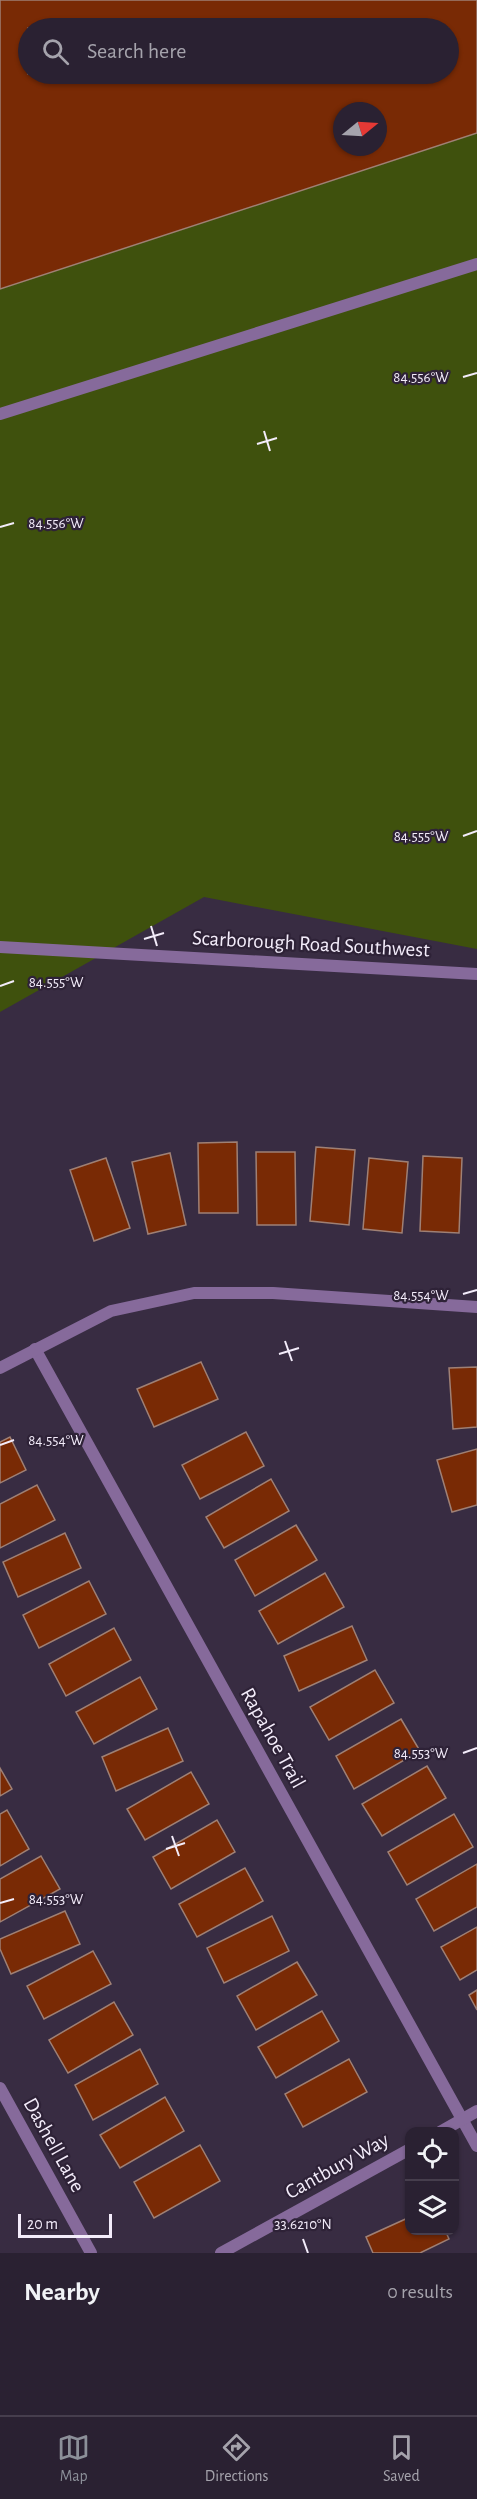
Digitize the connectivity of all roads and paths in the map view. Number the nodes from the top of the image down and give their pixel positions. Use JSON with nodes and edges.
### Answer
{"nodes":[{"id":1,"x":477,"y":264,"type":"edge"},
{"id":2,"x":0,"y":414,"type":"edge"},
{"id":3,"x":0,"y":948,"type":"edge"},
{"id":4,"x":477,"y":974,"type":"edge"},
{"id":5,"x":477,"y":1307,"type":"edge"},
{"id":6,"x":35,"y":1349,"type":"junction"},
{"id":7,"x":0,"y":1368,"type":"edge"},
{"id":8,"x":0,"y":2088,"type":"edge"},
{"id":9,"x":477,"y":2111,"type":"edge"},
{"id":10,"x":462,"y":2119,"type":"junction"},
{"id":11,"x":448,"y":2127,"type":"edge"},
{"id":12,"x":477,"y":2146,"type":"edge"},
{"id":13,"x":405,"y":2152,"type":"edge"},
{"id":14,"x":91,"y":2253,"type":"edge"},
{"id":15,"x":221,"y":2253,"type":"edge"}],
"edges":[{"from":1,"to":2,"type":"street"},
{"from":3,"to":4,"type":"street","name":"Scarborough Road Southwest"},
{"from":5,"to":6,"type":"street"},
{"from":6,"to":7,"type":"street"},
{"from":6,"to":10,"type":"street","name":"Rapahoe Trail"},
{"from":8,"to":14,"type":"street","name":"Dashell Lane"},
{"from":9,"to":10,"type":"street"},
{"from":10,"to":11,"type":"street"},
{"from":10,"to":12,"type":"street","name":"Rapahoe Trail"},
{"from":13,"to":15,"type":"street","name":"Cantbury Way"}]}
